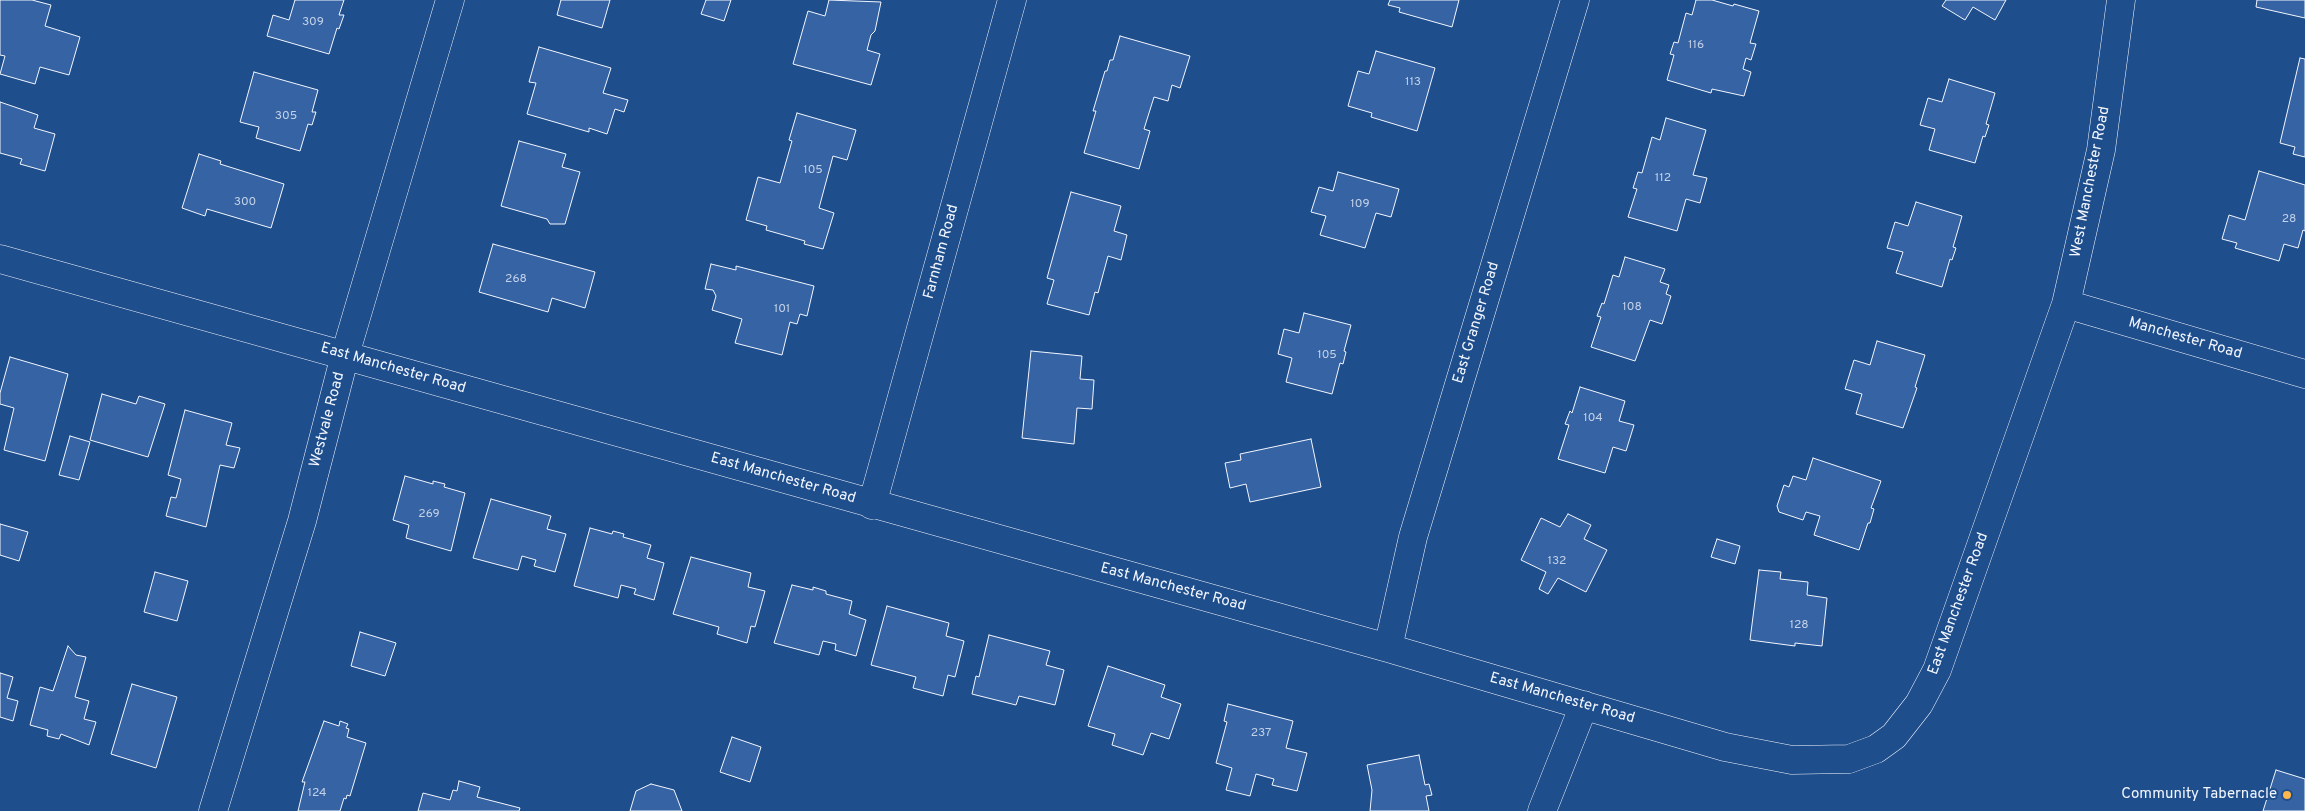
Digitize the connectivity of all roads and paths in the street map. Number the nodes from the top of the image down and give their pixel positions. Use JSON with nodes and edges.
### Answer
{"nodes":[{"id":1,"x":450,"y":0,"type":"edge"},
{"id":2,"x":1012,"y":0,"type":"edge"},
{"id":3,"x":1574,"y":0,"type":"edge"},
{"id":4,"x":2121,"y":0,"type":"edge"},
{"id":5,"x":0,"y":259,"type":"edge"},
{"id":6,"x":2066,"y":304,"type":"junction"},
{"id":7,"x":345,"y":355,"type":"junction"},
{"id":8,"x":2305,"y":374,"type":"edge"},
{"id":9,"x":872,"y":504,"type":"junction"},
{"id":10,"x":1388,"y":648,"type":"junction"},
{"id":11,"x":1584,"y":705,"type":"junction"},
{"id":12,"x":213,"y":811,"type":"edge"},
{"id":13,"x":1542,"y":811,"type":"edge"}],
"edges":[{"from":1,"to":7,"type":"street","name":"Westvale Road"},
{"from":2,"to":9,"type":"street","name":"Farnham Road"},
{"from":3,"to":10,"type":"street","name":"East Granger Road"},
{"from":4,"to":6,"type":"street","name":"West Manchester Road"},
{"from":5,"to":7,"type":"street","name":"East Manchester Road"},
{"from":6,"to":8,"type":"street","name":"Manchester Road"},
{"from":6,"to":11,"type":"street","name":"East Manchester Road"},
{"from":7,"to":9,"type":"street","name":"East Manchester Road"},
{"from":7,"to":12,"type":"street","name":"Westvale Road"},
{"from":9,"to":10,"type":"street","name":"East Manchester Road"},
{"from":10,"to":11,"type":"street","name":"East Manchester Road"},
{"from":11,"to":13,"type":"street"}]}
